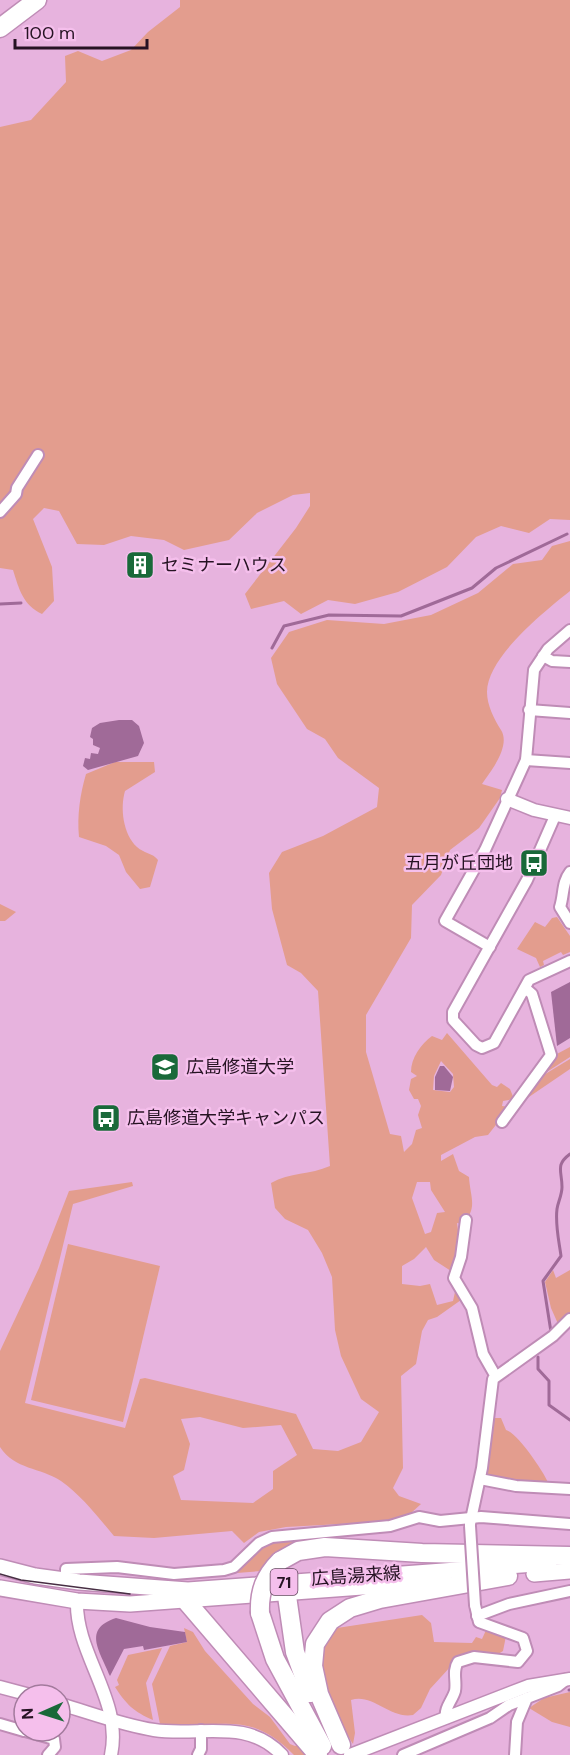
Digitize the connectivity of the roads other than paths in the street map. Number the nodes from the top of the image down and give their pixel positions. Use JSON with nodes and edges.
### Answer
{"nodes":[{"id":1,"x":37,"y":0,"type":"edge"},
{"id":2,"x":0,"y":28,"type":"edge"},
{"id":3,"x":38,"y":455,"type":"dead end"},
{"id":4,"x":0,"y":512,"type":"edge"},
{"id":5,"x":570,"y":630,"type":"edge"},
{"id":6,"x":543,"y":656,"type":"junction"},
{"id":7,"x":570,"y":662,"type":"edge"},
{"id":8,"x":529,"y":710,"type":"junction"},
{"id":9,"x":570,"y":713,"type":"edge"},
{"id":10,"x":525,"y":760,"type":"junction"},
{"id":11,"x":570,"y":763,"type":"edge"},
{"id":12,"x":507,"y":799,"type":"junction"},
{"id":13,"x":555,"y":816,"type":"junction"},
{"id":14,"x":570,"y":818,"type":"edge"},
{"id":15,"x":570,"y":872,"type":"edge"},
{"id":16,"x":570,"y":923,"type":"edge"},
{"id":17,"x":489,"y":947,"type":"junction"},
{"id":18,"x":570,"y":961,"type":"edge"},
{"id":19,"x":525,"y":988,"type":"junction"},
{"id":20,"x":502,"y":1122,"type":"dead end"},
{"id":21,"x":466,"y":1220,"type":"dead end"},
{"id":22,"x":570,"y":1319,"type":"edge"},
{"id":23,"x":495,"y":1375,"type":"junction"},
{"id":24,"x":480,"y":1479,"type":"junction"},
{"id":25,"x":570,"y":1489,"type":"edge"},
{"id":26,"x":470,"y":1523,"type":"junction"},
{"id":27,"x":570,"y":1524,"type":"edge"},
{"id":28,"x":570,"y":1556,"type":"edge"},
{"id":29,"x":570,"y":1561,"type":"edge"},
{"id":30,"x":0,"y":1566,"type":"edge"},
{"id":31,"x":570,"y":1571,"type":"edge"},
{"id":32,"x":508,"y":1576,"type":"junction"},
{"id":33,"x":66,"y":1581,"type":"junction"},
{"id":34,"x":0,"y":1588,"type":"edge"},
{"id":35,"x":286,"y":1588,"type":"junction"},
{"id":36,"x":570,"y":1591,"type":"edge"},
{"id":37,"x":77,"y":1601,"type":"junction"},
{"id":38,"x":186,"y":1601,"type":"junction"},
{"id":39,"x":476,"y":1611,"type":"junction"},
{"id":40,"x":569,"y":1679,"type":"edge"},
{"id":41,"x":526,"y":1698,"type":"junction"},
{"id":42,"x":72,"y":1707,"type":"edge"},
{"id":43,"x":446,"y":1718,"type":"junction"},
{"id":44,"x":112,"y":1719,"type":"junction"},
{"id":45,"x":201,"y":1730,"type":"junction"},
{"id":46,"x":332,"y":1752,"type":"edge"},
{"id":47,"x":111,"y":1755,"type":"edge"},
{"id":48,"x":198,"y":1755,"type":"edge"},
{"id":49,"x":282,"y":1755,"type":"edge"},
{"id":50,"x":403,"y":1755,"type":"edge"},
{"id":51,"x":515,"y":1755,"type":"edge"}],
"edges":[{"from":1,"to":2,"type":"highway"},
{"from":3,"to":4,"type":"street"},
{"from":5,"to":6,"type":"street"},
{"from":6,"to":7,"type":"street"},
{"from":6,"to":8,"type":"street"},
{"from":8,"to":9,"type":"street"},
{"from":8,"to":10,"type":"street"},
{"from":10,"to":11,"type":"street"},
{"from":10,"to":12,"type":"street"},
{"from":12,"to":13,"type":"street"},
{"from":12,"to":17,"type":"street"},
{"from":13,"to":14,"type":"street"},
{"from":13,"to":17,"type":"street"},
{"from":15,"to":16,"type":"street"},
{"from":17,"to":19,"type":"street"},
{"from":18,"to":19,"type":"street"},
{"from":19,"to":20,"type":"street"},
{"from":21,"to":23,"type":"street"},
{"from":22,"to":23,"type":"street"},
{"from":23,"to":24,"type":"street"},
{"from":24,"to":25,"type":"street"},
{"from":24,"to":26,"type":"street"},
{"from":26,"to":27,"type":"street"},
{"from":26,"to":33,"type":"street"},
{"from":26,"to":39,"type":"street","bridge":true},
{"from":28,"to":46,"type":"highway","bridge":true},
{"from":29,"to":35,"type":"main road","name":"広島湯来線","number":"71"},
{"from":30,"to":33,"type":"main road","name":"広島湯来線","number":"71"},
{"from":31,"to":32,"type":"main road","name":"広島湯来線","number":"71"},
{"from":32,"to":35,"type":"main road","name":"広島湯来線","number":"71"},
{"from":32,"to":46,"type":"highway"},
{"from":33,"to":35,"type":"main road","name":"広島湯来線","number":"71"},
{"from":34,"to":37,"type":"main road","name":"広島湯来線","number":"71"},
{"from":35,"to":38,"type":"main road","name":"広島湯来線","number":"71"},
{"from":35,"to":46,"type":"highway"},
{"from":36,"to":39,"type":"street"},
{"from":37,"to":38,"type":"main road","name":"広島湯来線","number":"71"},
{"from":37,"to":44,"type":"street"},
{"from":38,"to":46,"type":"highway"},
{"from":39,"to":43,"type":"street"},
{"from":40,"to":41,"type":"street"},
{"from":40,"to":43,"type":"street"},
{"from":41,"to":50,"type":"street"},
{"from":41,"to":51,"type":"street"},
{"from":42,"to":44,"type":"street"},
{"from":43,"to":46,"type":"street"},
{"from":44,"to":45,"type":"street"},
{"from":44,"to":47,"type":"street"},
{"from":45,"to":48,"type":"street"},
{"from":45,"to":49,"type":"street"}]}
